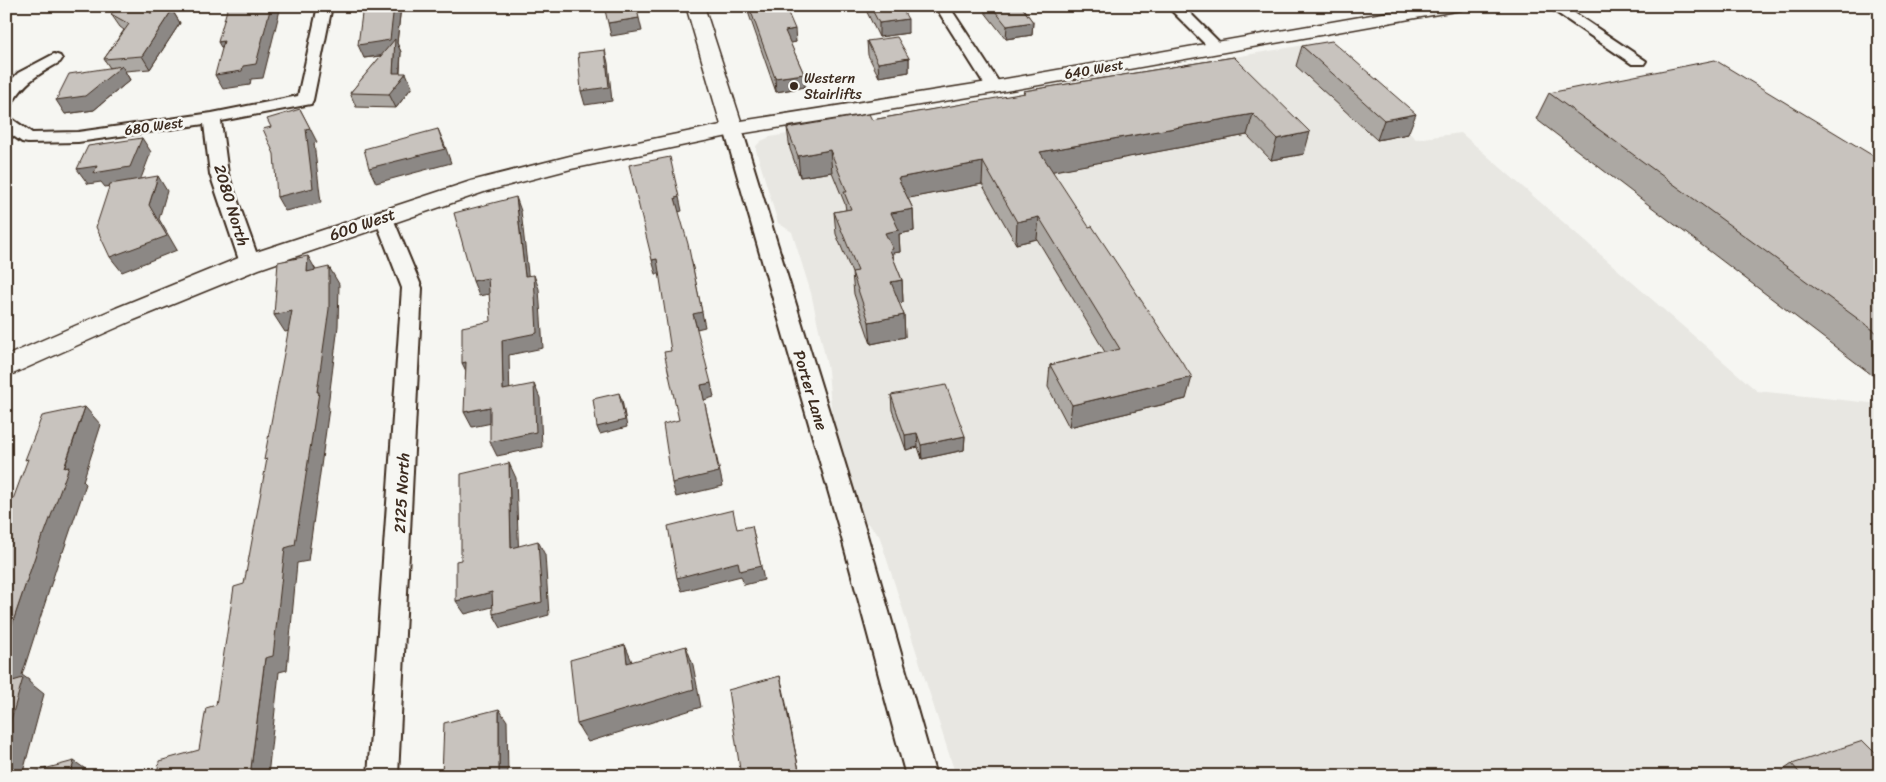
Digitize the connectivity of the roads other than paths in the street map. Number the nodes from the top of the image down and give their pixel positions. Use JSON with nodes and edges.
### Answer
{"nodes":[{"id":1,"x":324,"y":6,"type":"edge"},
{"id":2,"x":695,"y":6,"type":"edge"},
{"id":3,"x":942,"y":6,"type":"edge"},
{"id":4,"x":1174,"y":6,"type":"edge"},
{"id":5,"x":1455,"y":6,"type":"edge"},
{"id":6,"x":1554,"y":6,"type":"edge"},
{"id":7,"x":1217,"y":48,"type":"junction"},
{"id":8,"x":54,"y":59,"type":"dead end"},
{"id":9,"x":1638,"y":61,"type":"dead end"},
{"id":10,"x":994,"y":86,"type":"junction"},
{"id":11,"x":6,"y":99,"type":"edge"},
{"id":12,"x":212,"y":118,"type":"junction"},
{"id":13,"x":6,"y":123,"type":"edge"},
{"id":14,"x":733,"y":129,"type":"junction"},
{"id":15,"x":383,"y":216,"type":"junction"},
{"id":16,"x":250,"y":263,"type":"junction"},
{"id":17,"x":6,"y":366,"type":"edge"},
{"id":18,"x":383,"y":776,"type":"edge"},
{"id":19,"x":921,"y":776,"type":"edge"}],
"edges":[{"from":1,"to":12,"type":"street","name":"680 West"},
{"from":2,"to":14,"type":"street","name":"Porter Lane"},
{"from":3,"to":10,"type":"street"},
{"from":4,"to":7,"type":"street"},
{"from":5,"to":7,"type":"street","name":"640 West"},
{"from":6,"to":9,"type":"street"},
{"from":7,"to":10,"type":"street","name":"640 West"},
{"from":8,"to":11,"type":"street"},
{"from":10,"to":14,"type":"street","name":"640 West"},
{"from":12,"to":13,"type":"street","name":"680 West"},
{"from":12,"to":16,"type":"street","name":"2080 North"},
{"from":14,"to":15,"type":"street","name":"600 West"},
{"from":14,"to":19,"type":"street","name":"Porter Lane"},
{"from":15,"to":16,"type":"street","name":"600 West"},
{"from":15,"to":18,"type":"street","name":"2125 North"},
{"from":16,"to":17,"type":"street","name":"600 West"}]}
